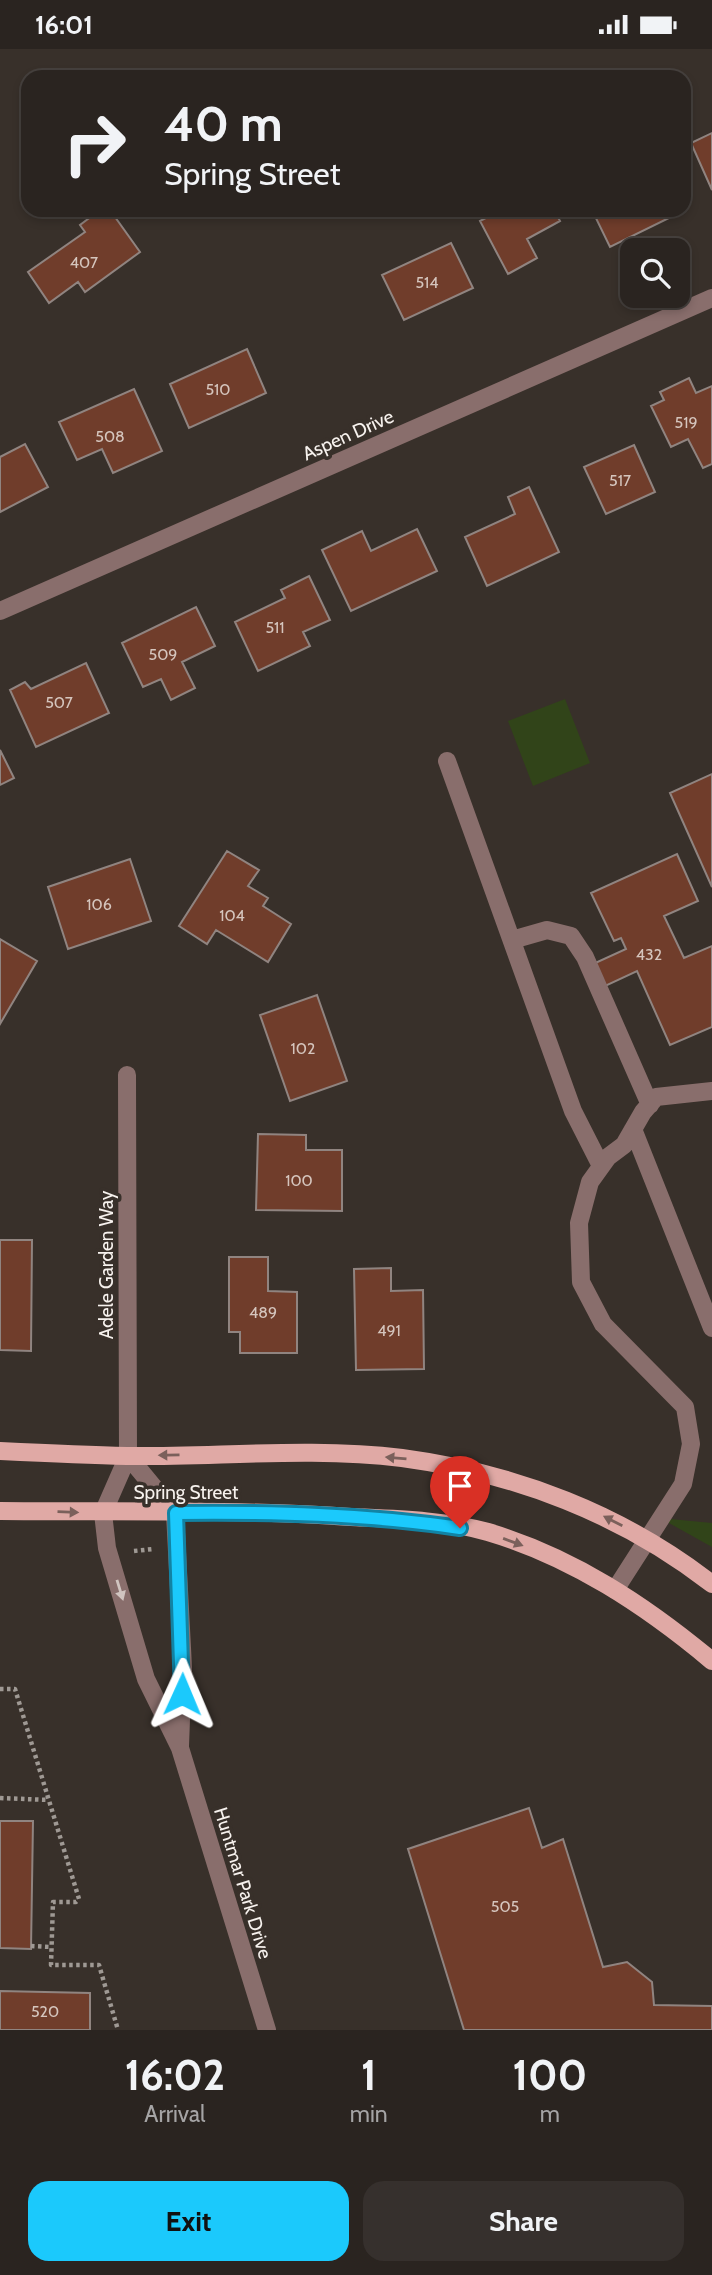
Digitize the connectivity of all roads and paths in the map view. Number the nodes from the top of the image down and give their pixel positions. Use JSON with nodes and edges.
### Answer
{"nodes":[{"id":1,"x":712,"y":298,"type":"edge"},
{"id":2,"x":0,"y":611,"type":"edge"},
{"id":3,"x":447,"y":761,"type":"dead end"},
{"id":4,"x":512,"y":940,"type":"junction"},
{"id":5,"x":127,"y":1075,"type":"dead end"},
{"id":6,"x":712,"y":1091,"type":"edge"},
{"id":7,"x":650,"y":1105,"type":"junction"},
{"id":8,"x":633,"y":1129,"type":"junction"},
{"id":9,"x":601,"y":1165,"type":"junction"},
{"id":10,"x":712,"y":1328,"type":"edge"},
{"id":11,"x":0,"y":1451,"type":"edge"},
{"id":12,"x":128,"y":1456,"type":"junction"},
{"id":13,"x":0,"y":1511,"type":"edge"},
{"id":14,"x":103,"y":1513,"type":"junction"},
{"id":15,"x":176,"y":1513,"type":"junction"},
{"id":16,"x":648,"y":1539,"type":"junction"},
{"id":17,"x":160,"y":1549,"type":"dead end"},
{"id":18,"x":133,"y":1551,"type":"dead end"},
{"id":19,"x":712,"y":1584,"type":"edge"},
{"id":20,"x":615,"y":1590,"type":"junction"},
{"id":21,"x":712,"y":1661,"type":"edge"},
{"id":22,"x":0,"y":1689,"type":"edge"},
{"id":23,"x":180,"y":1748,"type":"junction"},
{"id":24,"x":0,"y":1798,"type":"edge"},
{"id":25,"x":49,"y":1800,"type":"junction"},
{"id":26,"x":31,"y":1946,"type":"dead end"},
{"id":27,"x":51,"y":1947,"type":"junction"},
{"id":28,"x":118,"y":2030,"type":"edge"},
{"id":29,"x":267,"y":2030,"type":"edge"}],
"edges":[{"from":1,"to":2,"type":"street","name":"Aspen Drive"},
{"from":3,"to":4,"type":"street"},
{"from":4,"to":7,"type":"street"},
{"from":4,"to":9,"type":"street"},
{"from":5,"to":12,"type":"street","name":"Adele Garden Way"},
{"from":6,"to":7,"type":"street"},
{"from":7,"to":8,"type":"street"},
{"from":8,"to":9,"type":"street"},
{"from":8,"to":10,"type":"street"},
{"from":9,"to":16,"type":"street"},
{"from":11,"to":12,"type":"main road","name":"Spring Street"},
{"from":12,"to":14,"type":"street"},
{"from":12,"to":15,"type":"street"},
{"from":16,"to":12,"type":"main road","name":"Spring Street","one_way":true},
{"from":13,"to":14,"type":"main road","name":"Spring Street","one_way":true},
{"from":14,"to":15,"type":"main road","name":"Spring Street"},
{"from":14,"to":23,"type":"street","name":"Huntmar Park Drive","one_way":true},
{"from":15,"to":20,"type":"main road","name":"Spring Street","one_way":true},
{"from":15,"to":23,"type":"street","name":"Huntmar Park Drive"},
{"from":16,"to":19,"type":"main road","name":"Spring Street"},
{"from":16,"to":20,"type":"street"},
{"from":17,"to":18,"type":"path"},
{"from":20,"to":21,"type":"main road","name":"Spring Street"},
{"from":22,"to":25,"type":"path"},
{"from":23,"to":29,"type":"street","name":"Huntmar Park Drive"},
{"from":24,"to":25,"type":"path"},
{"from":25,"to":27,"type":"path"},
{"from":26,"to":27,"type":"path"},
{"from":27,"to":28,"type":"path"}]}
